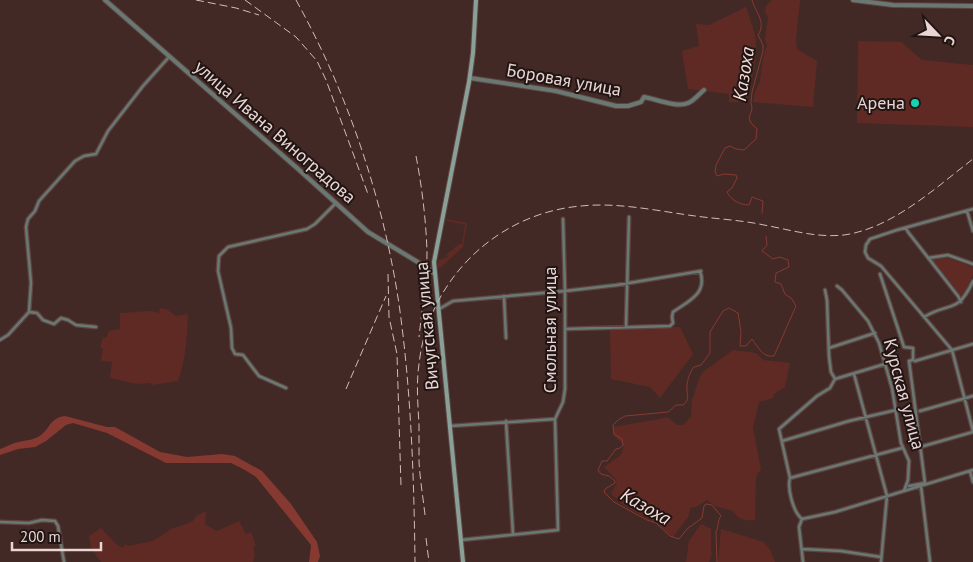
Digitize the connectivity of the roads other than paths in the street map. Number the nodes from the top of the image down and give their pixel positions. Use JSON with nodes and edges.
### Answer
{"nodes":[{"id":1,"x":105,"y":0,"type":"edge"},
{"id":2,"x":476,"y":0,"type":"edge"},
{"id":3,"x":853,"y":0,"type":"edge"},
{"id":4,"x":973,"y":6,"type":"edge"},
{"id":5,"x":169,"y":56,"type":"junction"},
{"id":6,"x":470,"y":78,"type":"junction"},
{"id":7,"x":704,"y":90,"type":"dead end"},
{"id":8,"x":336,"y":203,"type":"junction"},
{"id":9,"x":973,"y":209,"type":"edge"},
{"id":10,"x":967,"y":211,"type":"junction"},
{"id":11,"x":629,"y":217,"type":"dead end"},
{"id":12,"x":563,"y":219,"type":"dead end"},
{"id":13,"x":906,"y":228,"type":"junction"},
{"id":14,"x":973,"y":231,"type":"edge"},
{"id":15,"x":928,"y":258,"type":"junction"},
{"id":16,"x":973,"y":264,"type":"edge"},
{"id":17,"x":435,"y":274,"type":"junction"},
{"id":18,"x":880,"y":274,"type":"dead end"},
{"id":19,"x":973,"y":281,"type":"edge"},
{"id":20,"x":627,"y":283,"type":"junction"},
{"id":21,"x":837,"y":286,"type":"dead end"},
{"id":22,"x":825,"y":290,"type":"dead end"},
{"id":23,"x":565,"y":291,"type":"junction"},
{"id":24,"x":504,"y":296,"type":"junction"},
{"id":25,"x":960,"y":302,"type":"junction"},
{"id":26,"x":438,"y":310,"type":"junction"},
{"id":27,"x":29,"y":312,"type":"junction"},
{"id":28,"x":924,"y":317,"type":"junction"},
{"id":29,"x":96,"y":327,"type":"dead end"},
{"id":30,"x":626,"y":327,"type":"junction"},
{"id":31,"x":565,"y":328,"type":"junction"},
{"id":32,"x":874,"y":333,"type":"junction"},
{"id":33,"x":506,"y":338,"type":"dead end"},
{"id":34,"x":0,"y":340,"type":"edge"},
{"id":35,"x":973,"y":344,"type":"edge"},
{"id":36,"x":829,"y":348,"type":"junction"},
{"id":37,"x":952,"y":350,"type":"junction"},
{"id":38,"x":916,"y":362,"type":"dead end"},
{"id":39,"x":885,"y":364,"type":"junction"},
{"id":40,"x":854,"y":374,"type":"junction"},
{"id":41,"x":835,"y":379,"type":"junction"},
{"id":42,"x":286,"y":388,"type":"dead end"},
{"id":43,"x":973,"y":396,"type":"edge"},
{"id":44,"x":965,"y":398,"type":"junction"},
{"id":45,"x":896,"y":410,"type":"junction"},
{"id":46,"x":920,"y":411,"type":"dead end"},
{"id":47,"x":866,"y":417,"type":"junction"},
{"id":48,"x":555,"y":419,"type":"junction"},
{"id":49,"x":506,"y":421,"type":"junction"},
{"id":50,"x":450,"y":426,"type":"junction"},
{"id":51,"x":973,"y":432,"type":"edge"},
{"id":52,"x":782,"y":441,"type":"junction"},
{"id":53,"x":920,"y":447,"type":"junction"},
{"id":54,"x":902,"y":448,"type":"junction"},
{"id":55,"x":875,"y":454,"type":"junction"},
{"id":56,"x":972,"y":471,"type":"edge"},
{"id":57,"x":790,"y":478,"type":"junction"},
{"id":58,"x":973,"y":482,"type":"edge"},
{"id":59,"x":909,"y":486,"type":"dead end"},
{"id":60,"x":921,"y":486,"type":"junction"},
{"id":61,"x":904,"y":491,"type":"junction"},
{"id":62,"x":887,"y":496,"type":"junction"},
{"id":63,"x":802,"y":519,"type":"junction"},
{"id":64,"x":0,"y":522,"type":"edge"},
{"id":65,"x":513,"y":534,"type":"junction"},
{"id":66,"x":461,"y":540,"type":"junction"},
{"id":67,"x":802,"y":548,"type":"junction"},
{"id":68,"x":881,"y":557,"type":"junction"},
{"id":69,"x":64,"y":562,"type":"edge"},
{"id":70,"x":463,"y":562,"type":"edge"},
{"id":71,"x":803,"y":562,"type":"edge"},
{"id":72,"x":881,"y":562,"type":"edge"},
{"id":73,"x":930,"y":562,"type":"edge"}],
"edges":[{"from":1,"to":5,"type":"street","name":"улица Ивана Виноградова"},
{"from":2,"to":6,"type":"main road","name":"Вичугская улица"},
{"from":3,"to":4,"type":"street"},
{"from":5,"to":8,"type":"street","name":"улица Ивана Виноградова"},
{"from":5,"to":27,"type":"street"},
{"from":6,"to":7,"type":"street","name":"Боровая улица"},
{"from":6,"to":17,"type":"main road","name":"Вичугская улица"},
{"from":8,"to":17,"type":"street","name":"улица Ивана Виноградова"},
{"from":8,"to":42,"type":"street"},
{"from":9,"to":10,"type":"street"},
{"from":10,"to":13,"type":"street"},
{"from":10,"to":14,"type":"street"},
{"from":11,"to":20,"type":"street"},
{"from":12,"to":23,"type":"street","name":"Смольная улица"},
{"from":13,"to":15,"type":"street"},
{"from":13,"to":28,"type":"street"},
{"from":15,"to":16,"type":"street"},
{"from":15,"to":25,"type":"street"},
{"from":17,"to":26,"type":"main road","name":"Вичугская улица"},
{"from":18,"to":53,"type":"street","name":"Курская улица"},
{"from":19,"to":25,"type":"street"},
{"from":20,"to":23,"type":"street"},
{"from":20,"to":30,"type":"street"},
{"from":20,"to":30,"type":"street"},
{"from":21,"to":32,"type":"street","name":"Курская улица"},
{"from":22,"to":36,"type":"street"},
{"from":23,"to":24,"type":"street"},
{"from":23,"to":31,"type":"street","name":"Смольная улица"},
{"from":24,"to":26,"type":"street"},
{"from":24,"to":33,"type":"street"},
{"from":25,"to":28,"type":"street"},
{"from":26,"to":50,"type":"main road","name":"Вичугская улица"},
{"from":27,"to":29,"type":"street"},
{"from":27,"to":34,"type":"street"},
{"from":28,"to":37,"type":"street"},
{"from":30,"to":31,"type":"street"},
{"from":31,"to":48,"type":"street","name":"Смольная улица"},
{"from":32,"to":36,"type":"street"},
{"from":32,"to":39,"type":"street","name":"Курская улица"},
{"from":35,"to":37,"type":"street"},
{"from":36,"to":41,"type":"street"},
{"from":37,"to":38,"type":"street"},
{"from":37,"to":44,"type":"street"},
{"from":39,"to":40,"type":"street"},
{"from":39,"to":45,"type":"street","name":"Курская улица"},
{"from":40,"to":41,"type":"street"},
{"from":40,"to":47,"type":"street"},
{"from":41,"to":52,"type":"street"},
{"from":43,"to":44,"type":"street"},
{"from":44,"to":46,"type":"street"},
{"from":44,"to":51,"type":"street"},
{"from":45,"to":47,"type":"street"},
{"from":45,"to":54,"type":"street","name":"Курская улица"},
{"from":47,"to":52,"type":"street"},
{"from":47,"to":55,"type":"street"},
{"from":48,"to":49,"type":"street"},
{"from":48,"to":65,"type":"street","name":"Смольная улица"},
{"from":49,"to":50,"type":"street"},
{"from":49,"to":65,"type":"street"},
{"from":50,"to":66,"type":"main road","name":"Вичугская улица"},
{"from":51,"to":53,"type":"street"},
{"from":52,"to":57,"type":"street"},
{"from":53,"to":59,"type":"street","name":"Курская улица"},
{"from":54,"to":55,"type":"street"},
{"from":54,"to":61,"type":"street","name":"Курская улица"},
{"from":55,"to":57,"type":"street"},
{"from":55,"to":62,"type":"street"},
{"from":56,"to":58,"type":"street"},
{"from":56,"to":60,"type":"street"},
{"from":57,"to":63,"type":"street"},
{"from":60,"to":61,"type":"street"},
{"from":60,"to":73,"type":"street"},
{"from":61,"to":62,"type":"street"},
{"from":62,"to":63,"type":"street"},
{"from":62,"to":68,"type":"street"},
{"from":63,"to":67,"type":"street"},
{"from":64,"to":69,"type":"street"},
{"from":65,"to":66,"type":"street"},
{"from":66,"to":70,"type":"main road","name":"Вичугская улица"},
{"from":67,"to":68,"type":"street"},
{"from":67,"to":71,"type":"street"},
{"from":68,"to":72,"type":"street"}]}
